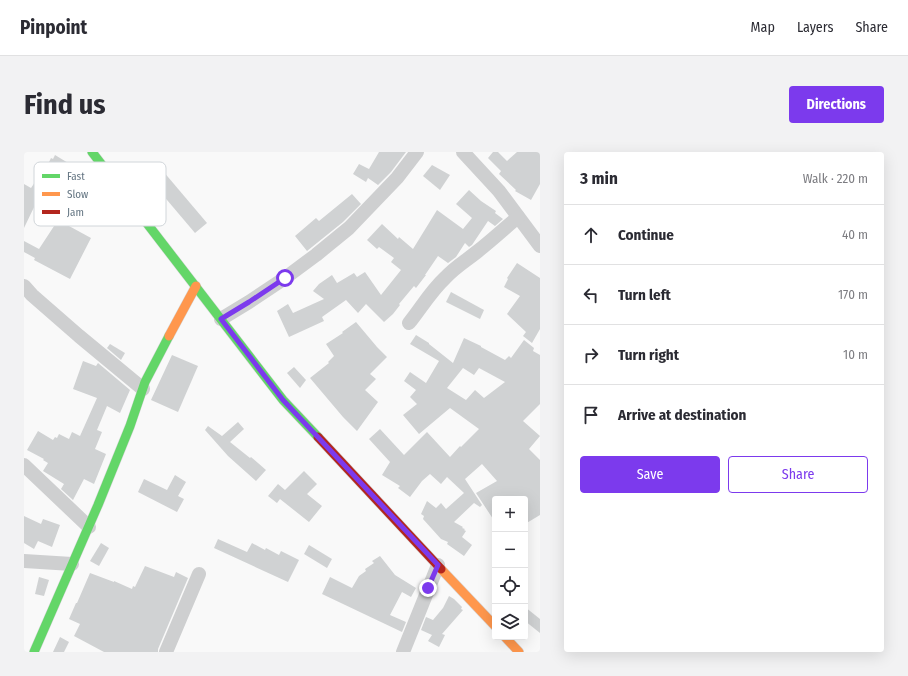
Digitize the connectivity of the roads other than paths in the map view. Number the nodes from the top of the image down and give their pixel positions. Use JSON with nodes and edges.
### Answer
{"nodes":[{"id":1,"x":92,"y":152,"type":"edge"},
{"id":2,"x":417,"y":152,"type":"edge"},
{"id":3,"x":463,"y":152,"type":"edge"},
{"id":4,"x":100,"y":162,"type":"edge"},
{"id":5,"x":518,"y":217,"type":"junction"},
{"id":6,"x":149,"y":226,"type":"edge"},
{"id":7,"x":540,"y":246,"type":"edge"},
{"id":8,"x":24,"y":286,"type":"edge"},
{"id":9,"x":196,"y":286,"type":"junction"},
{"id":10,"x":221,"y":319,"type":"junction"},
{"id":11,"x":409,"y":323,"type":"dead end"},
{"id":12,"x":143,"y":389,"type":"junction"},
{"id":13,"x":24,"y":465,"type":"edge"},
{"id":14,"x":89,"y":527,"type":"junction"},
{"id":15,"x":24,"y":561,"type":"edge"},
{"id":16,"x":72,"y":564,"type":"junction"},
{"id":17,"x":438,"y":565,"type":"junction"},
{"id":18,"x":199,"y":574,"type":"dead end"},
{"id":19,"x":492,"y":623,"type":"edge"},
{"id":20,"x":508,"y":640,"type":"edge"},
{"id":21,"x":34,"y":652,"type":"edge"},
{"id":22,"x":166,"y":652,"type":"edge"},
{"id":23,"x":403,"y":652,"type":"edge"},
{"id":24,"x":519,"y":652,"type":"edge"}],
"edges":[{"from":1,"to":4,"type":"street"},
{"from":2,"to":10,"type":"street"},
{"from":3,"to":5,"type":"street"},
{"from":5,"to":7,"type":"street"},
{"from":5,"to":11,"type":"street"},
{"from":6,"to":9,"type":"street"},
{"from":8,"to":12,"type":"street"},
{"from":9,"to":10,"type":"street"},
{"from":9,"to":12,"type":"street"},
{"from":10,"to":17,"type":"street"},
{"from":12,"to":14,"type":"street"},
{"from":13,"to":14,"type":"street"},
{"from":14,"to":16,"type":"street"},
{"from":15,"to":16,"type":"street"},
{"from":16,"to":21,"type":"street"},
{"from":17,"to":19,"type":"street"},
{"from":17,"to":23,"type":"street"},
{"from":18,"to":22,"type":"street"},
{"from":20,"to":24,"type":"street"}]}
